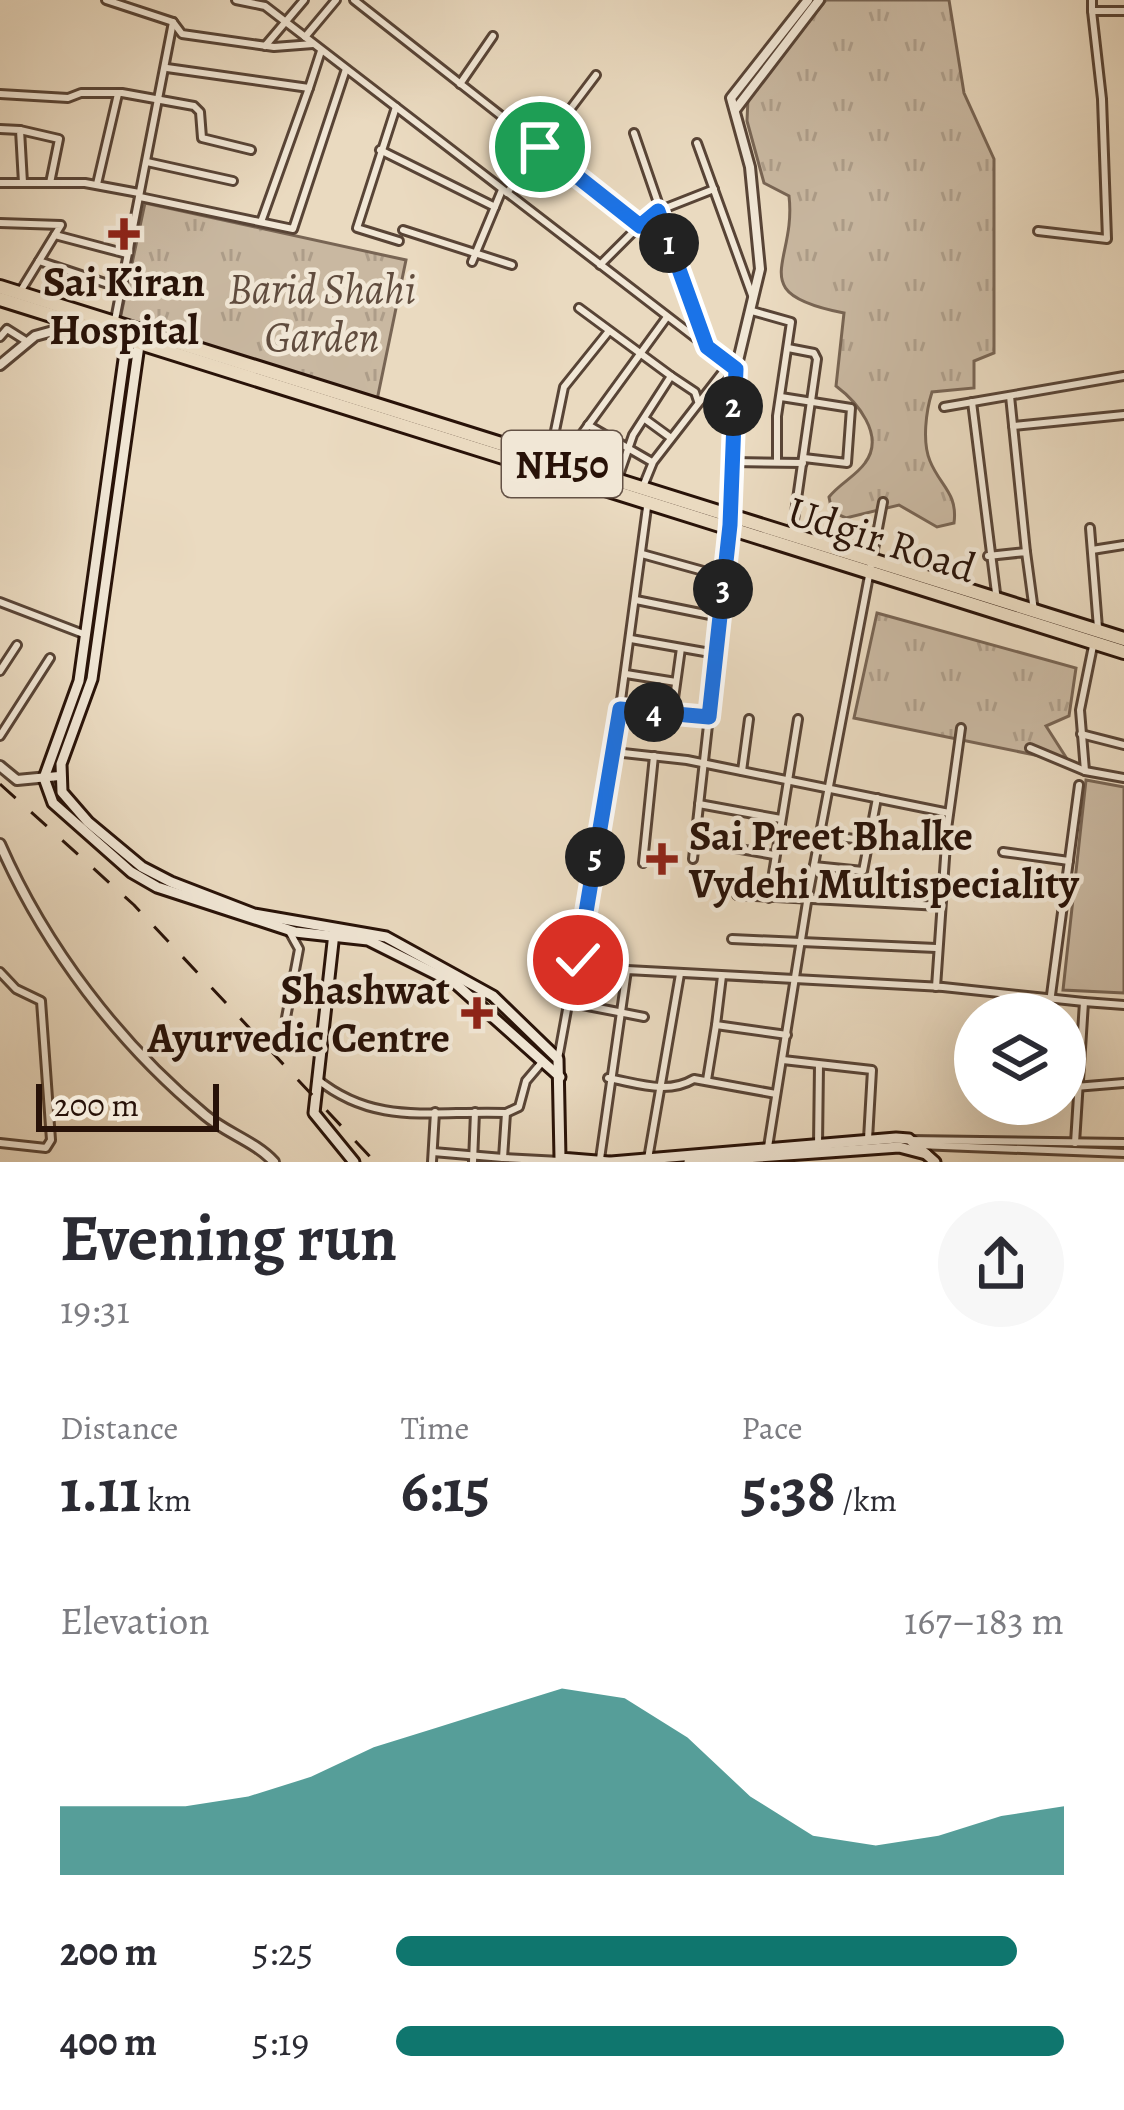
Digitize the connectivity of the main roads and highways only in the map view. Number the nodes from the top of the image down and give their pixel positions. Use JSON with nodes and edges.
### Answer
{"nodes":[{"id":1,"x":0,"y":286,"type":"edge"},
{"id":2,"x":13,"y":300,"type":"edge"},
{"id":3,"x":134,"y":336,"type":"junction"},
{"id":4,"x":553,"y":467,"type":"junction"},
{"id":5,"x":644,"y":495,"type":"junction"},
{"id":6,"x":730,"y":520,"type":"junction"},
{"id":7,"x":870,"y":564,"type":"junction"},
{"id":8,"x":998,"y":605,"type":"junction"},
{"id":9,"x":1097,"y":639,"type":"junction"},
{"id":10,"x":1124,"y":639,"type":"edge"},
{"id":11,"x":1124,"y":652,"type":"edge"},
{"id":12,"x":334,"y":932,"type":"junction"},
{"id":13,"x":560,"y":1077,"type":"junction"},
{"id":14,"x":908,"y":1145,"type":"junction"},
{"id":15,"x":768,"y":1154,"type":"junction"},
{"id":16,"x":933,"y":1158,"type":"edge"},
{"id":17,"x":560,"y":1160,"type":"edge"},
{"id":18,"x":600,"y":1161,"type":"edge"},
{"id":19,"x":642,"y":1161,"type":"edge"},
{"id":20,"x":733,"y":1161,"type":"edge"},
{"id":21,"x":355,"y":1162,"type":"edge"},
{"id":22,"x":610,"y":1162,"type":"edge"},
{"id":23,"x":689,"y":1162,"type":"edge"}],
"edges":[{"from":1,"to":2,"type":"highway","name":"Udgir Road","number":"NH50"},
{"from":2,"to":3,"type":"highway","name":"Udgir Road","number":"NH50"},
{"from":2,"to":3,"type":"highway","name":"Udgir Road","number":"NH50"},
{"from":3,"to":4,"type":"highway","name":"Udgir Road","number":"NH50"},
{"from":3,"to":12,"type":"main road"},
{"from":3,"to":12,"type":"main road"},
{"from":4,"to":5,"type":"highway","name":"Udgir Road","number":"NH50"},
{"from":4,"to":5,"type":"highway","name":"Udgir Road","number":"NH50"},
{"from":5,"to":6,"type":"highway","name":"Udgir Road","number":"NH50"},
{"from":6,"to":7,"type":"highway","name":"Udgir Road","number":"NH50"},
{"from":6,"to":7,"type":"highway","name":"Udgir Road","number":"NH50"},
{"from":7,"to":8,"type":"highway","name":"Udgir Road","number":"NH50"},
{"from":8,"to":9,"type":"highway","name":"Udgir Road","number":"NH50"},
{"from":8,"to":9,"type":"highway","name":"Udgir Road","number":"NH50"},
{"from":9,"to":10,"type":"highway","name":"Udgir Road","number":"NH50"},
{"from":9,"to":11,"type":"highway","name":"Udgir Road","number":"NH50"},
{"from":12,"to":13,"type":"main road"},
{"from":12,"to":13,"type":"main road"},
{"from":12,"to":21,"type":"main road"},
{"from":13,"to":17,"type":"main road"},
{"from":14,"to":15,"type":"main road"},
{"from":14,"to":15,"type":"main road"},
{"from":14,"to":16,"type":"main road"},
{"from":15,"to":19,"type":"main road"},
{"from":15,"to":20,"type":"main road"},
{"from":17,"to":18,"type":"main road"},
{"from":18,"to":22,"type":"main road"},
{"from":19,"to":22,"type":"main road"},
{"from":20,"to":23,"type":"main road"}]}
